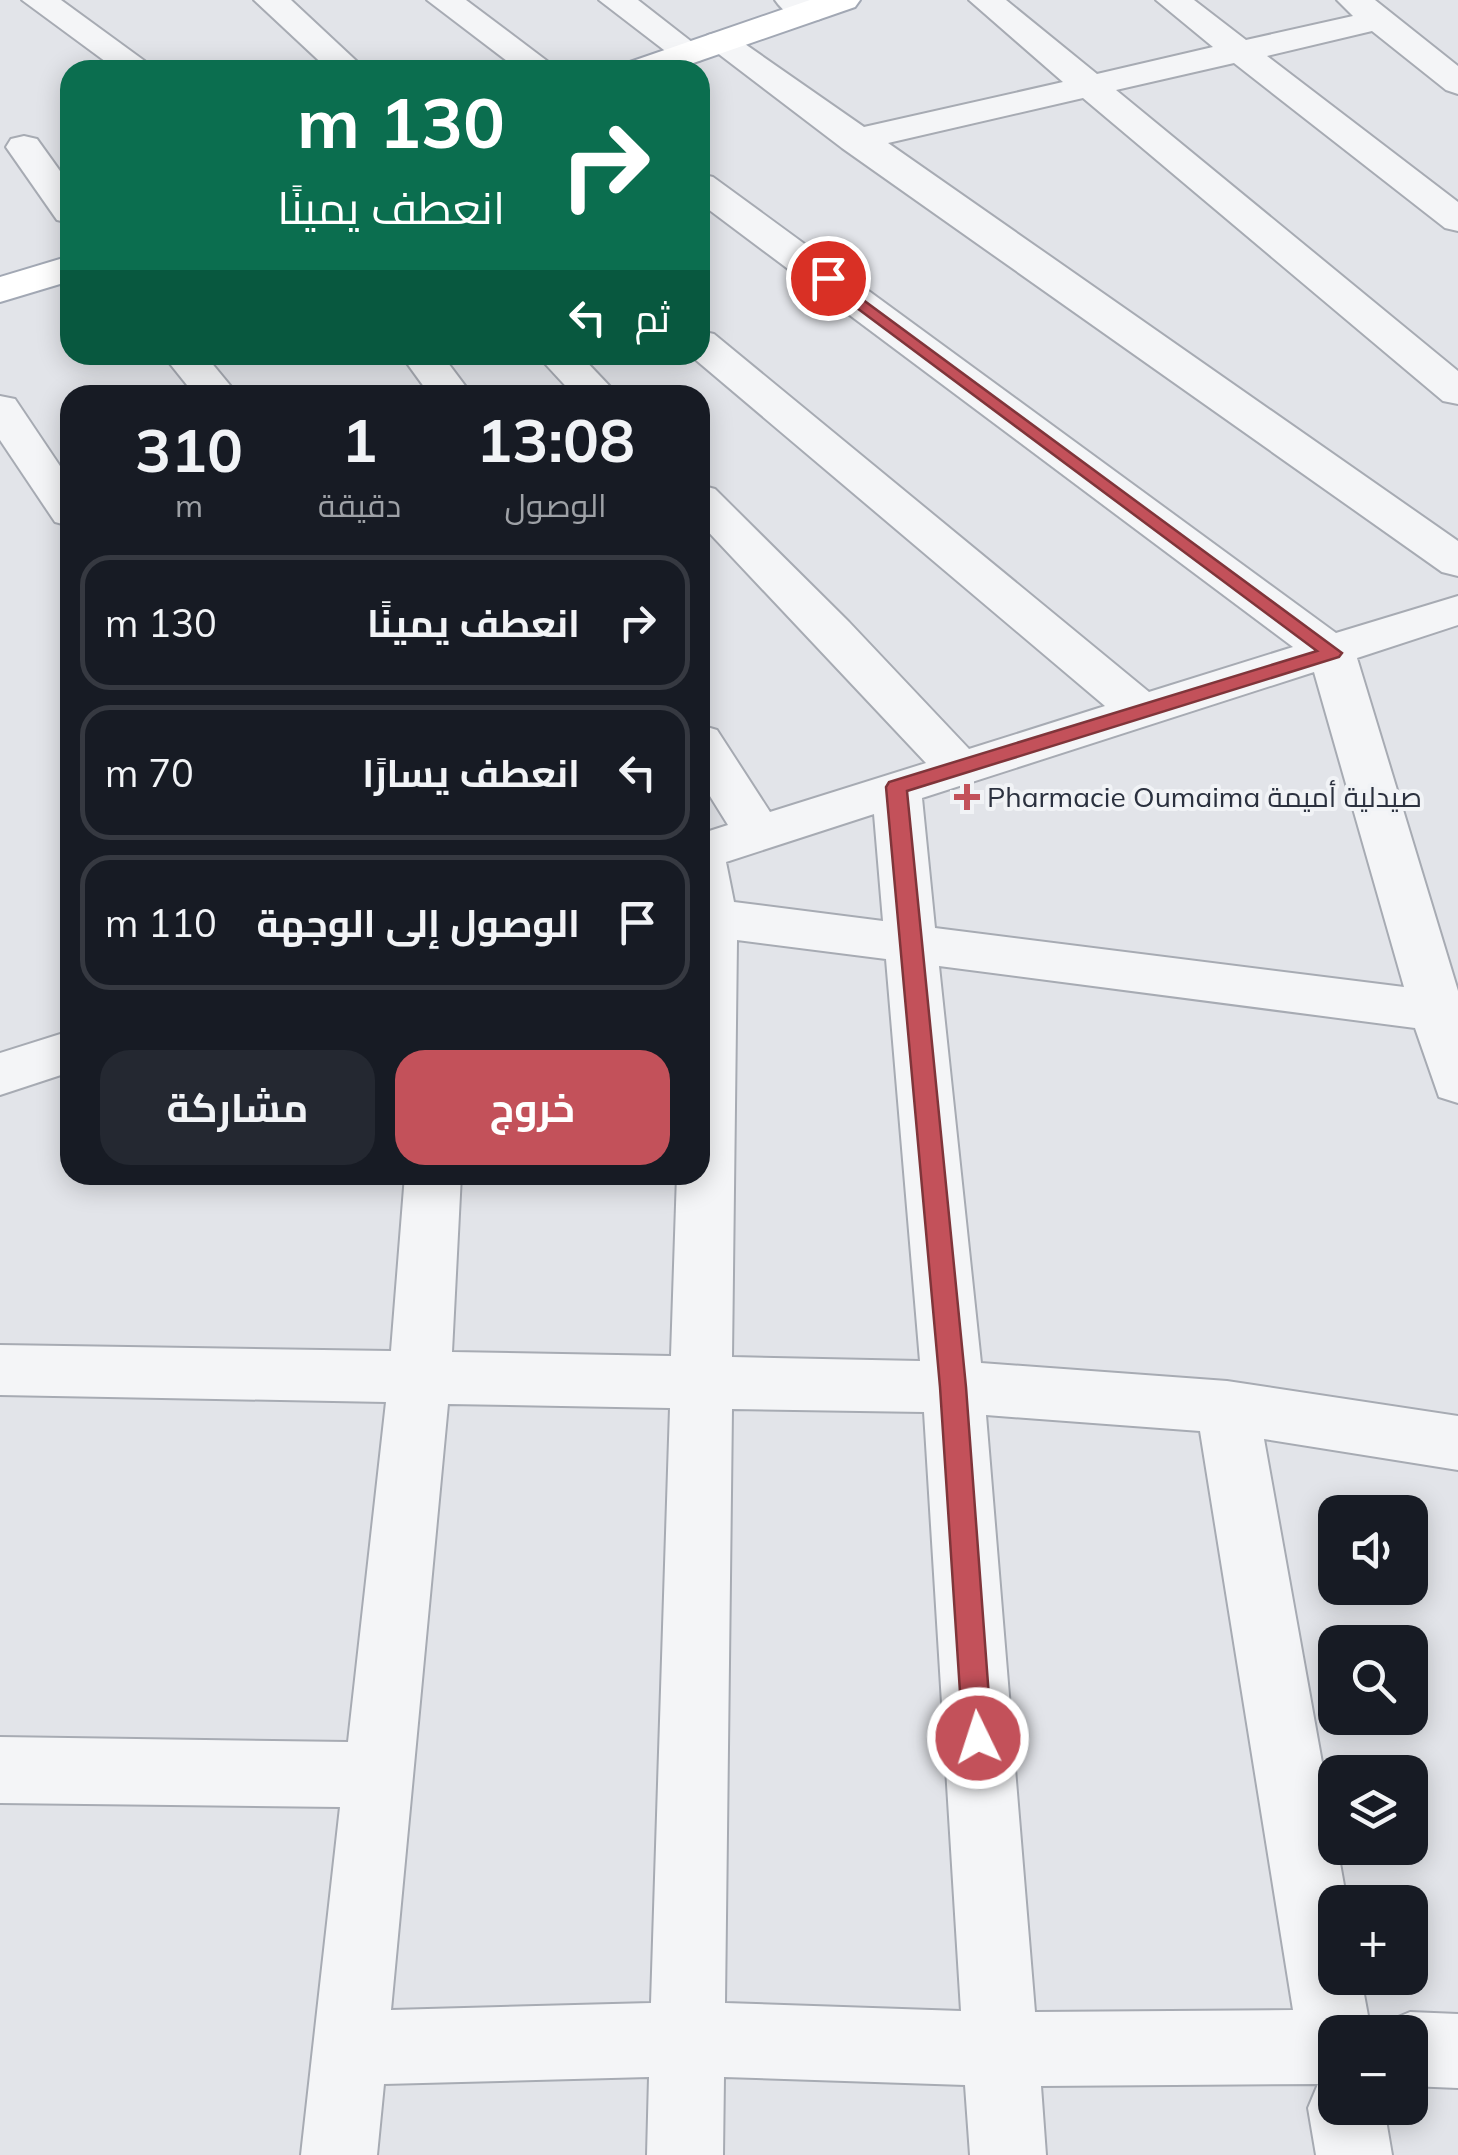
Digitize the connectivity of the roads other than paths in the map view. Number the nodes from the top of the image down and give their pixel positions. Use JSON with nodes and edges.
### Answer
{"nodes":[{"id":1,"x":38,"y":0,"type":"edge"},
{"id":2,"x":271,"y":0,"type":"edge"},
{"id":3,"x":444,"y":0,"type":"edge"},
{"id":4,"x":616,"y":0,"type":"edge"},
{"id":5,"x":843,"y":0,"type":"edge"},
{"id":6,"x":986,"y":0,"type":"edge"},
{"id":7,"x":1173,"y":0,"type":"edge"},
{"id":8,"x":800,"y":6,"type":"edge"},
{"id":9,"x":1366,"y":10,"type":"edge"},
{"id":10,"x":704,"y":48,"type":"junction"},
{"id":11,"x":1245,"y":52,"type":"junction"},
{"id":12,"x":125,"y":60,"type":"edge"},
{"id":13,"x":338,"y":60,"type":"edge"},
{"id":14,"x":528,"y":60,"type":"edge"},
{"id":15,"x":669,"y":60,"type":"edge"},
{"id":16,"x":1458,"y":83,"type":"edge"},
{"id":17,"x":1090,"y":88,"type":"junction"},
{"id":18,"x":855,"y":140,"type":"junction"},
{"id":19,"x":24,"y":147,"type":"dead end"},
{"id":20,"x":710,"y":192,"type":"edge"},
{"id":21,"x":60,"y":198,"type":"edge"},
{"id":22,"x":1458,"y":220,"type":"edge"},
{"id":23,"x":60,"y":271,"type":"edge"},
{"id":24,"x":0,"y":290,"type":"edge"},
{"id":25,"x":710,"y":352,"type":"edge"},
{"id":26,"x":192,"y":365,"type":"edge"},
{"id":27,"x":567,"y":365,"type":"edge"},
{"id":28,"x":209,"y":385,"type":"edge"},
{"id":29,"x":587,"y":385,"type":"edge"},
{"id":30,"x":1458,"y":392,"type":"edge"},
{"id":31,"x":0,"y":408,"type":"edge"},
{"id":32,"x":60,"y":498,"type":"edge"},
{"id":33,"x":710,"y":508,"type":"edge"},
{"id":34,"x":1458,"y":562,"type":"edge"},
{"id":35,"x":1458,"y":610,"type":"edge"},
{"id":36,"x":1332,"y":653,"type":"junction"},
{"id":37,"x":1140,"y":711,"type":"junction"},
{"id":38,"x":710,"y":757,"type":"edge"},
{"id":39,"x":959,"y":768,"type":"junction"},
{"id":40,"x":896,"y":787,"type":"junction"},
{"id":41,"x":758,"y":832,"type":"junction"},
{"id":42,"x":710,"y":871,"type":"edge"},
{"id":43,"x":710,"y":878,"type":"edge"},
{"id":44,"x":912,"y":945,"type":"junction"},
{"id":45,"x":1449,"y":1013,"type":"edge"},
{"id":46,"x":60,"y":1054,"type":"edge"},
{"id":47,"x":0,"y":1074,"type":"edge"},
{"id":48,"x":1458,"y":1082,"type":"edge"},
{"id":49,"x":432,"y":1185,"type":"edge"},
{"id":50,"x":700,"y":1185,"type":"edge"},
{"id":51,"x":0,"y":1370,"type":"edge"},
{"id":52,"x":420,"y":1376,"type":"junction"},
{"id":53,"x":698,"y":1380,"type":"junction"},
{"id":54,"x":953,"y":1387,"type":"junction"},
{"id":55,"x":1227,"y":1407,"type":"junction"},
{"id":56,"x":1458,"y":1443,"type":"edge"},
{"id":57,"x":0,"y":1770,"type":"edge"},
{"id":58,"x":378,"y":1775,"type":"junction"},
{"id":59,"x":1330,"y":2015,"type":"edge"},
{"id":60,"x":686,"y":2039,"type":"junction"},
{"id":61,"x":1318,"y":2044,"type":"edge"},
{"id":62,"x":350,"y":2048,"type":"junction"},
{"id":63,"x":999,"y":2049,"type":"junction"},
{"id":64,"x":1428,"y":2050,"type":"edge"},
{"id":65,"x":1458,"y":2051,"type":"edge"},
{"id":66,"x":1349,"y":2125,"type":"edge"},
{"id":67,"x":339,"y":2155,"type":"edge"},
{"id":68,"x":685,"y":2155,"type":"edge"},
{"id":69,"x":1008,"y":2155,"type":"edge"},
{"id":70,"x":1354,"y":2155,"type":"edge"}],
"edges":[{"from":1,"to":12,"type":"street"},
{"from":2,"to":13,"type":"street"},
{"from":3,"to":14,"type":"street"},
{"from":4,"to":10,"type":"street"},
{"from":5,"to":8,"type":"main road"},
{"from":6,"to":17,"type":"street"},
{"from":7,"to":11,"type":"street"},
{"from":8,"to":10,"type":"main road"},
{"from":9,"to":11,"type":"street"},
{"from":9,"to":16,"type":"street"},
{"from":10,"to":15,"type":"main road"},
{"from":10,"to":18,"type":"street"},
{"from":11,"to":17,"type":"street"},
{"from":11,"to":22,"type":"street"},
{"from":17,"to":18,"type":"street"},
{"from":17,"to":30,"type":"street"},
{"from":18,"to":34,"type":"street"},
{"from":19,"to":21,"type":"street"},
{"from":20,"to":36,"type":"street"},
{"from":23,"to":24,"type":"main road"},
{"from":25,"to":37,"type":"street"},
{"from":26,"to":28,"type":"street"},
{"from":27,"to":29,"type":"street"},
{"from":31,"to":32,"type":"street"},
{"from":33,"to":39,"type":"street"},
{"from":35,"to":36,"type":"street"},
{"from":36,"to":37,"type":"street"},
{"from":36,"to":45,"type":"street"},
{"from":37,"to":39,"type":"street"},
{"from":38,"to":41,"type":"street"},
{"from":39,"to":40,"type":"street"},
{"from":40,"to":41,"type":"street"},
{"from":40,"to":44,"type":"street"},
{"from":41,"to":42,"type":"street"},
{"from":43,"to":44,"type":"street"},
{"from":44,"to":45,"type":"street"},
{"from":44,"to":54,"type":"street"},
{"from":45,"to":48,"type":"street"},
{"from":46,"to":47,"type":"street"},
{"from":49,"to":52,"type":"street"},
{"from":50,"to":53,"type":"street"},
{"from":51,"to":52,"type":"street"},
{"from":52,"to":53,"type":"street"},
{"from":52,"to":58,"type":"street"},
{"from":53,"to":54,"type":"street"},
{"from":53,"to":60,"type":"street"},
{"from":54,"to":55,"type":"street"},
{"from":54,"to":63,"type":"street"},
{"from":55,"to":56,"type":"street"},
{"from":55,"to":59,"type":"street"},
{"from":57,"to":58,"type":"street"},
{"from":58,"to":62,"type":"street"},
{"from":60,"to":62,"type":"street"},
{"from":60,"to":63,"type":"street"},
{"from":60,"to":68,"type":"street"},
{"from":61,"to":63,"type":"street"},
{"from":62,"to":67,"type":"street"},
{"from":63,"to":69,"type":"street"},
{"from":64,"to":65,"type":"street"},
{"from":66,"to":70,"type":"street"}]}
